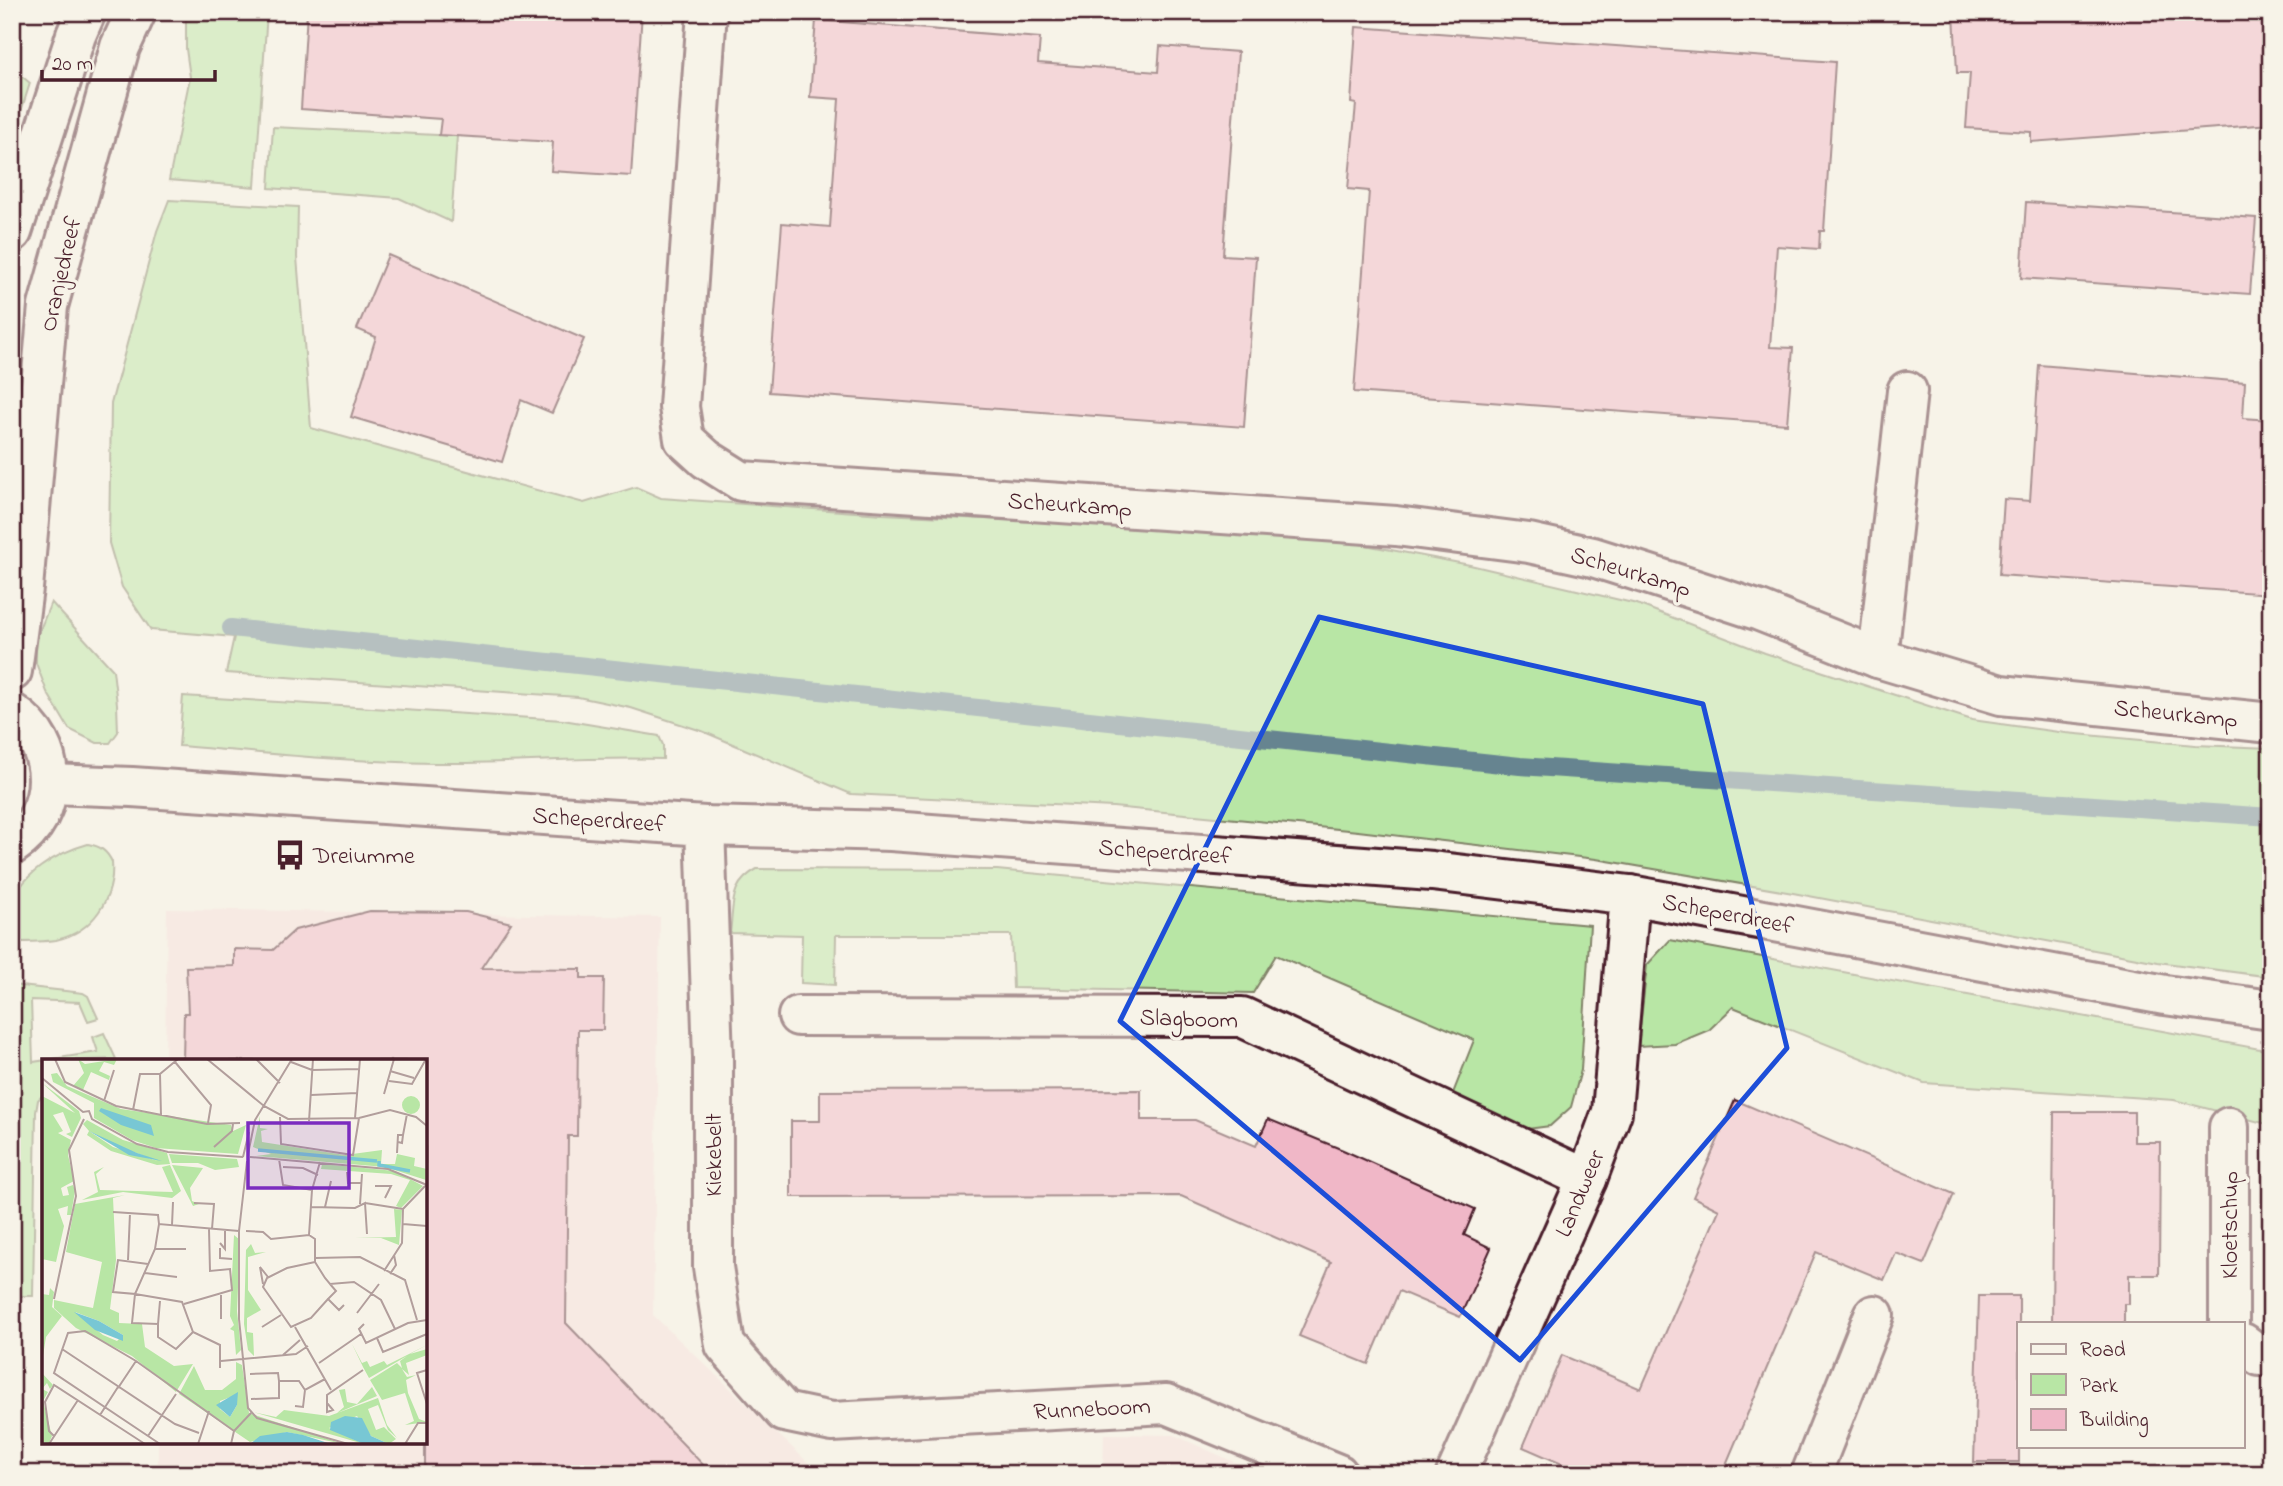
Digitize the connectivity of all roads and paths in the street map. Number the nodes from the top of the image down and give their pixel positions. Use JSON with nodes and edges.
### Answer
{"nodes":[{"id":1,"x":86,"y":12,"type":"edge"},
{"id":2,"x":136,"y":12,"type":"edge"},
{"id":3,"x":707,"y":12,"type":"edge"},
{"id":4,"x":12,"y":232,"type":"edge"},
{"id":5,"x":1908,"y":391,"type":"dead end"},
{"id":6,"x":1878,"y":658,"type":"junction"},
{"id":7,"x":12,"y":671,"type":"edge"},
{"id":8,"x":12,"y":713,"type":"edge"},
{"id":9,"x":2271,"y":723,"type":"edge"},
{"id":10,"x":49,"y":784,"type":"junction"},
{"id":11,"x":705,"y":826,"type":"junction"},
{"id":12,"x":12,"y":845,"type":"edge"},
{"id":13,"x":1630,"y":895,"type":"junction"},
{"id":14,"x":2271,"y":1010,"type":"edge"},
{"id":15,"x":798,"y":1016,"type":"dead end"},
{"id":16,"x":2230,"y":1127,"type":"dead end"},
{"id":17,"x":1587,"y":1179,"type":"junction"},
{"id":18,"x":1874,"y":1315,"type":"dead end"},
{"id":19,"x":2230,"y":1322,"type":"edge"},
{"id":20,"x":2244,"y":1344,"type":"edge"},
{"id":21,"x":2271,"y":1356,"type":"edge"},
{"id":22,"x":832,"y":1422,"type":"joint"},
{"id":23,"x":1338,"y":1474,"type":"edge"},
{"id":24,"x":1457,"y":1474,"type":"edge"},
{"id":25,"x":1811,"y":1474,"type":"edge"}],
"edges":[{"from":1,"to":4,"type":"street"},
{"from":2,"to":7,"type":"street","name":"Oranjedreef"},
{"from":3,"to":6,"type":"street","name":"Scheurkamp"},
{"from":5,"to":6,"type":"street"},
{"from":6,"to":9,"type":"street","name":"Scheurkamp"},
{"from":8,"to":10,"type":"street"},
{"from":10,"to":11,"type":"street","name":"Scheperdreef"},
{"from":10,"to":12,"type":"street"},
{"from":11,"to":13,"type":"street","name":"Scheperdreef"},
{"from":11,"to":22,"type":"street","name":"Kiekebelt"},
{"from":13,"to":14,"type":"street","name":"Scheperdreef"},
{"from":13,"to":17,"type":"street","name":"Landweer"},
{"from":15,"to":17,"type":"street","name":"Slagboom"},
{"from":16,"to":19,"type":"street","name":"Kloetschup"},
{"from":17,"to":24,"type":"street","name":"Landweer"},
{"from":18,"to":25,"type":"street"},
{"from":20,"to":21,"type":"street"},
{"from":22,"to":23,"type":"street","name":"Runneboom"}]}
